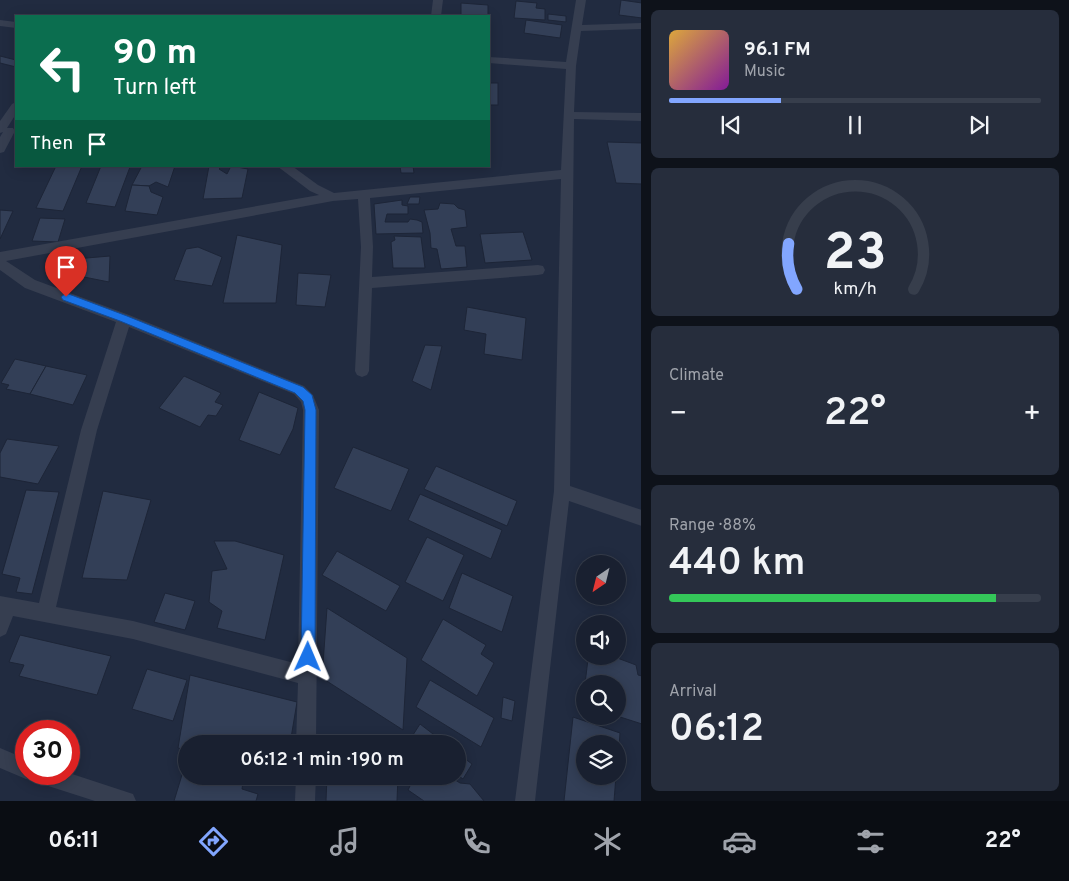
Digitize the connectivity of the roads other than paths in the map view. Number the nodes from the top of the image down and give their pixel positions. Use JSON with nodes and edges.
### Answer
{"nodes":[{"id":1,"x":438,"y":0,"type":"edge"},
{"id":2,"x":581,"y":0,"type":"edge"},
{"id":3,"x":436,"y":15,"type":"edge"},
{"id":4,"x":0,"y":23,"type":"edge"},
{"id":5,"x":15,"y":25,"type":"edge"},
{"id":6,"x":641,"y":26,"type":"edge"},
{"id":7,"x":576,"y":28,"type":"junction"},
{"id":8,"x":490,"y":60,"type":"edge"},
{"id":9,"x":571,"y":66,"type":"junction"},
{"id":10,"x":15,"y":108,"type":"edge"},
{"id":11,"x":568,"y":114,"type":"junction"},
{"id":12,"x":641,"y":117,"type":"edge"},
{"id":13,"x":6,"y":130,"type":"edge"},
{"id":14,"x":0,"y":149,"type":"edge"},
{"id":15,"x":284,"y":167,"type":"edge"},
{"id":16,"x":566,"y":174,"type":"junction"},
{"id":17,"x":364,"y":194,"type":"junction"},
{"id":18,"x":333,"y":197,"type":"junction"},
{"id":19,"x":0,"y":257,"type":"edge"},
{"id":20,"x":0,"y":263,"type":"edge"},
{"id":21,"x":538,"y":270,"type":"dead end"},
{"id":22,"x":366,"y":283,"type":"junction"},
{"id":23,"x":124,"y":318,"type":"junction"},
{"id":24,"x":362,"y":371,"type":"dead end"},
{"id":25,"x":562,"y":491,"type":"junction"},
{"id":26,"x":641,"y":518,"type":"edge"},
{"id":27,"x":4,"y":606,"type":"edge"},
{"id":28,"x":45,"y":614,"type":"junction"},
{"id":29,"x":0,"y":628,"type":"edge"},
{"id":30,"x":308,"y":676,"type":"junction"},
{"id":31,"x":306,"y":735,"type":"edge"},
{"id":32,"x":0,"y":758,"type":"edge"},
{"id":33,"x":15,"y":764,"type":"edge"},
{"id":34,"x":76,"y":785,"type":"edge"},
{"id":35,"x":306,"y":785,"type":"edge"},
{"id":36,"x":126,"y":801,"type":"edge"},
{"id":37,"x":305,"y":801,"type":"edge"},
{"id":38,"x":525,"y":801,"type":"edge"}],
"edges":[{"from":1,"to":3,"type":"street"},
{"from":2,"to":7,"type":"street"},
{"from":4,"to":5,"type":"street"},
{"from":6,"to":7,"type":"street"},
{"from":7,"to":9,"type":"street"},
{"from":8,"to":9,"type":"street"},
{"from":9,"to":11,"type":"street"},
{"from":10,"to":13,"type":"street"},
{"from":11,"to":12,"type":"street"},
{"from":11,"to":16,"type":"street"},
{"from":13,"to":14,"type":"street"},
{"from":15,"to":18,"type":"street"},
{"from":16,"to":17,"type":"street"},
{"from":16,"to":25,"type":"street"},
{"from":17,"to":18,"type":"street"},
{"from":17,"to":22,"type":"street"},
{"from":18,"to":19,"type":"street"},
{"from":20,"to":23,"type":"street"},
{"from":21,"to":22,"type":"street"},
{"from":22,"to":24,"type":"street"},
{"from":23,"to":28,"type":"street"},
{"from":23,"to":30,"type":"street"},
{"from":25,"to":26,"type":"street"},
{"from":25,"to":38,"type":"street"},
{"from":27,"to":28,"type":"street"},
{"from":27,"to":29,"type":"street"},
{"from":28,"to":30,"type":"street"},
{"from":30,"to":31,"type":"street"},
{"from":32,"to":33,"type":"street"},
{"from":34,"to":36,"type":"street"},
{"from":35,"to":37,"type":"street"}]}
